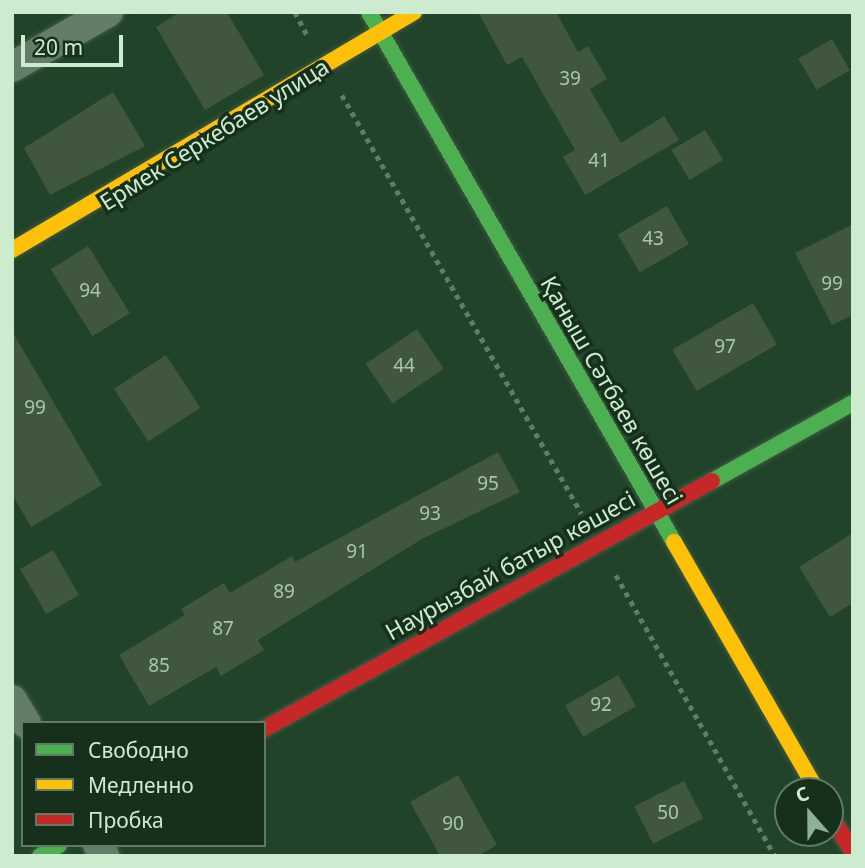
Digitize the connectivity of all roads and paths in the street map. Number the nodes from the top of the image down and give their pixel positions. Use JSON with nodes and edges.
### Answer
{"nodes":[{"id":1,"x":108,"y":12,"type":"edge"},
{"id":2,"x":295,"y":12,"type":"edge"},
{"id":3,"x":369,"y":12,"type":"edge"},
{"id":4,"x":414,"y":12,"type":"edge"},
{"id":5,"x":380,"y":32,"type":"junction"},
{"id":6,"x":326,"y":65,"type":"junction"},
{"id":7,"x":12,"y":67,"type":"edge"},
{"id":8,"x":12,"y":250,"type":"edge"},
{"id":9,"x":853,"y":403,"type":"edge"},
{"id":10,"x":655,"y":509,"type":"junction"},
{"id":11,"x":597,"y":542,"type":"junction"},
{"id":12,"x":12,"y":700,"type":"edge"},
{"id":13,"x":25,"y":721,"type":"edge"},
{"id":14,"x":266,"y":729,"type":"edge"},
{"id":15,"x":809,"y":777,"type":"edge"},
{"id":16,"x":844,"y":838,"type":"edge"},
{"id":17,"x":56,"y":847,"type":"edge"},
{"id":18,"x":853,"y":853,"type":"edge"},
{"id":19,"x":40,"y":856,"type":"edge"},
{"id":20,"x":775,"y":856,"type":"edge"}],
"edges":[{"from":1,"to":7,"type":"street"},
{"from":2,"to":6,"type":"path"},
{"from":3,"to":5,"type":"street","name":"Қаныш Сәтбаев көшесі"},
{"from":4,"to":5,"type":"street","name":"Ермек Серкебаев улица"},
{"from":5,"to":6,"type":"street","name":"Ермек Серкебаев улица"},
{"from":5,"to":10,"type":"street","name":"Қаныш Сәтбаев көшесі"},
{"from":6,"to":8,"type":"street","name":"Ермек Серкебаев улица"},
{"from":6,"to":11,"type":"path"},
{"from":9,"to":10,"type":"street","name":"Наурызбай батыр көшесі"},
{"from":10,"to":11,"type":"street","name":"Наурызбай батыр көшесі"},
{"from":10,"to":15,"type":"street","name":"Қаныш Сәтбаев көшесі"},
{"from":11,"to":14,"type":"street","name":"Наурызбай батыр көшесі"},
{"from":11,"to":20,"type":"path"},
{"from":12,"to":13,"type":"street"},
{"from":16,"to":18,"type":"street"},
{"from":17,"to":19,"type":"street"}]}
